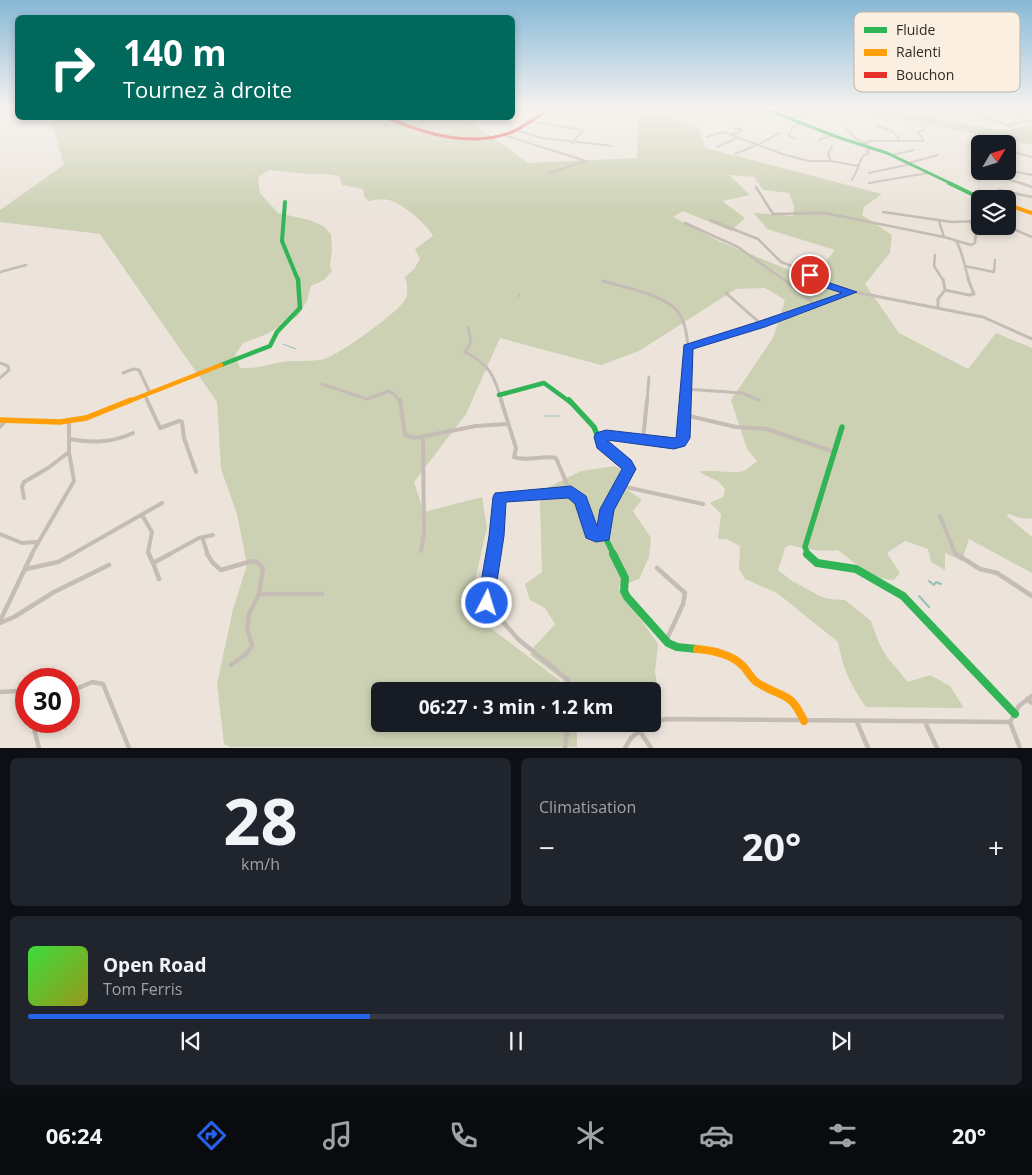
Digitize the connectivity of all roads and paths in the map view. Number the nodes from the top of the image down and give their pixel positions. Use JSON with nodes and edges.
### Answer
{"nodes":[{"id":1,"x":528,"y":143,"type":"edge"},
{"id":2,"x":581,"y":143,"type":"edge"},
{"id":3,"x":727,"y":143,"type":"edge"},
{"id":4,"x":751,"y":143,"type":"edge"},
{"id":5,"x":761,"y":143,"type":"edge"},
{"id":6,"x":859,"y":143,"type":"edge"},
{"id":7,"x":863,"y":144,"type":"joint"},
{"id":8,"x":757,"y":145,"type":"junction"},
{"id":9,"x":612,"y":146,"type":"dead end"},
{"id":10,"x":832,"y":146,"type":"dead end"},
{"id":11,"x":717,"y":147,"type":"dead end"},
{"id":12,"x":871,"y":148,"type":"junction"},
{"id":13,"x":914,"y":150,"type":"dead end"},
{"id":14,"x":736,"y":154,"type":"dead end"},
{"id":15,"x":890,"y":155,"type":"junction"},
{"id":16,"x":938,"y":155,"type":"dead end"},
{"id":17,"x":1032,"y":157,"type":"edge"},
{"id":18,"x":830,"y":162,"type":"junction"},
{"id":19,"x":910,"y":164,"type":"junction"},
{"id":20,"x":860,"y":166,"type":"junction"},
{"id":21,"x":549,"y":172,"type":"dead end"},
{"id":22,"x":869,"y":173,"type":"dead end"},
{"id":23,"x":928,"y":173,"type":"junction"},
{"id":24,"x":1032,"y":175,"type":"edge"},
{"id":25,"x":852,"y":180,"type":"dead end"},
{"id":26,"x":1010,"y":180,"type":"dead end"},
{"id":27,"x":869,"y":183,"type":"dead end"},
{"id":28,"x":756,"y":187,"type":"dead end"},
{"id":29,"x":1032,"y":187,"type":"edge"},
{"id":30,"x":971,"y":194,"type":"edge"},
{"id":31,"x":1016,"y":194,"type":"edge"},
{"id":32,"x":1032,"y":197,"type":"edge"},
{"id":33,"x":285,"y":202,"type":"dead end"},
{"id":34,"x":1016,"y":208,"type":"edge"},
{"id":35,"x":883,"y":212,"type":"dead end"},
{"id":36,"x":1032,"y":213,"type":"edge"},
{"id":37,"x":710,"y":220,"type":"dead end"},
{"id":38,"x":939,"y":221,"type":"junction"},
{"id":39,"x":970,"y":221,"type":"joint"},
{"id":40,"x":685,"y":223,"type":"dead end"},
{"id":41,"x":1016,"y":230,"type":"edge"},
{"id":42,"x":944,"y":237,"type":"junction"},
{"id":43,"x":1032,"y":237,"type":"edge"},
{"id":44,"x":956,"y":241,"type":"junction"},
{"id":45,"x":935,"y":255,"type":"dead end"},
{"id":46,"x":994,"y":260,"type":"dead end"},
{"id":47,"x":26,"y":265,"type":"dead end"},
{"id":48,"x":964,"y":266,"type":"junction"},
{"id":49,"x":0,"y":272,"type":"edge"},
{"id":50,"x":604,"y":281,"type":"dead end"},
{"id":51,"x":945,"y":290,"type":"junction"},
{"id":52,"x":852,"y":292,"type":"junction"},
{"id":53,"x":726,"y":293,"type":"dead end"},
{"id":54,"x":816,"y":305,"type":"junction"},
{"id":55,"x":938,"y":307,"type":"junction"},
{"id":56,"x":761,"y":325,"type":"junction"},
{"id":57,"x":468,"y":327,"type":"dead end"},
{"id":58,"x":1032,"y":339,"type":"edge"},
{"id":59,"x":688,"y":347,"type":"junction"},
{"id":60,"x":0,"y":363,"type":"edge"},
{"id":61,"x":123,"y":373,"type":"dead end"},
{"id":62,"x":649,"y":377,"type":"dead end"},
{"id":63,"x":0,"y":378,"type":"edge"},
{"id":64,"x":322,"y":384,"type":"dead end"},
{"id":65,"x":685,"y":389,"type":"junction"},
{"id":66,"x":148,"y":394,"type":"junction"},
{"id":67,"x":499,"y":395,"type":"junction"},
{"id":68,"x":759,"y":400,"type":"dead end"},
{"id":69,"x":685,"y":415,"type":"junction"},
{"id":70,"x":0,"y":420,"type":"edge"},
{"id":71,"x":6,"y":420,"type":"junction"},
{"id":72,"x":69,"y":422,"type":"junction"},
{"id":73,"x":507,"y":424,"type":"junction"},
{"id":74,"x":0,"y":427,"type":"edge"},
{"id":75,"x":842,"y":427,"type":"dead end"},
{"id":76,"x":133,"y":433,"type":"dead end"},
{"id":77,"x":423,"y":437,"type":"junction"},
{"id":78,"x":600,"y":437,"type":"junction"},
{"id":79,"x":643,"y":439,"type":"junction"},
{"id":80,"x":69,"y":440,"type":"junction"},
{"id":81,"x":69,"y":452,"type":"junction"},
{"id":82,"x":834,"y":452,"type":"junction"},
{"id":83,"x":196,"y":472,"type":"dead end"},
{"id":84,"x":621,"y":486,"type":"junction"},
{"id":85,"x":571,"y":492,"type":"junction"},
{"id":86,"x":24,"y":498,"type":"dead end"},
{"id":87,"x":162,"y":503,"type":"dead end"},
{"id":88,"x":703,"y":504,"type":"dead end"},
{"id":89,"x":142,"y":515,"type":"junction"},
{"id":90,"x":940,"y":516,"type":"dead end"},
{"id":91,"x":0,"y":534,"type":"edge"},
{"id":92,"x":214,"y":535,"type":"dead end"},
{"id":93,"x":604,"y":535,"type":"junction"},
{"id":94,"x":202,"y":536,"type":"junction"},
{"id":95,"x":37,"y":542,"type":"junction"},
{"id":96,"x":421,"y":551,"type":"dead end"},
{"id":97,"x":153,"y":563,"type":"junction"},
{"id":98,"x":109,"y":565,"type":"dead end"},
{"id":99,"x":657,"y":568,"type":"dead end"},
{"id":100,"x":25,"y":569,"type":"junction"},
{"id":101,"x":159,"y":578,"type":"dead end"},
{"id":102,"x":259,"y":594,"type":"junction"},
{"id":103,"x":322,"y":594,"type":"dead end"},
{"id":104,"x":1032,"y":596,"type":"edge"},
{"id":105,"x":0,"y":622,"type":"edge"},
{"id":106,"x":666,"y":641,"type":"junction"},
{"id":107,"x":231,"y":665,"type":"dead end"},
{"id":108,"x":568,"y":682,"type":"edge"},
{"id":109,"x":80,"y":687,"type":"edge"},
{"id":110,"x":0,"y":692,"type":"edge"},
{"id":111,"x":15,"y":692,"type":"edge"},
{"id":112,"x":1030,"y":697,"type":"edge"},
{"id":113,"x":1032,"y":703,"type":"edge"},
{"id":114,"x":1015,"y":714,"type":"junction"},
{"id":115,"x":661,"y":720,"type":"edge"},
{"id":116,"x":804,"y":722,"type":"junction"},
{"id":117,"x":857,"y":722,"type":"junction"},
{"id":118,"x":925,"y":722,"type":"junction"},
{"id":119,"x":1010,"y":722,"type":"junction"},
{"id":120,"x":567,"y":732,"type":"edge"},
{"id":121,"x":637,"y":732,"type":"edge"},
{"id":122,"x":640,"y":732,"type":"edge"},
{"id":123,"x":35,"y":733,"type":"edge"},
{"id":124,"x":39,"y":748,"type":"edge"},
{"id":125,"x":128,"y":748,"type":"edge"},
{"id":126,"x":565,"y":748,"type":"edge"},
{"id":127,"x":625,"y":748,"type":"edge"},
{"id":128,"x":651,"y":748,"type":"edge"},
{"id":129,"x":868,"y":748,"type":"edge"},
{"id":130,"x":937,"y":748,"type":"edge"},
{"id":131,"x":1020,"y":748,"type":"edge"}],
"edges":[{"from":1,"to":21,"type":"street"},
{"from":2,"to":9,"type":"street"},
{"from":3,"to":11,"type":"street"},
{"from":4,"to":8,"type":"street"},
{"from":5,"to":8,"type":"street"},
{"from":6,"to":7,"type":"street"},
{"from":7,"to":12,"type":"street"},
{"from":8,"to":14,"type":"street"},
{"from":8,"to":18,"type":"street"},
{"from":10,"to":18,"type":"street"},
{"from":12,"to":15,"type":"street"},
{"from":12,"to":20,"type":"street"},
{"from":13,"to":15,"type":"street"},
{"from":15,"to":19,"type":"street"},
{"from":16,"to":19,"type":"street"},
{"from":17,"to":24,"type":"street"},
{"from":18,"to":20,"type":"street"},
{"from":19,"to":22,"type":"street"},
{"from":19,"to":23,"type":"street"},
{"from":20,"to":25,"type":"street"},
{"from":23,"to":27,"type":"street"},
{"from":23,"to":30,"type":"street"},
{"from":26,"to":29,"type":"street"},
{"from":28,"to":42,"type":"street"},
{"from":31,"to":32,"type":"street"},
{"from":33,"to":66,"type":"street"},
{"from":34,"to":36,"type":"street"},
{"from":35,"to":38,"type":"street"},
{"from":37,"to":52,"type":"street"},
{"from":38,"to":39,"type":"street"},
{"from":38,"to":42,"type":"street"},
{"from":39,"to":44,"type":"street"},
{"from":40,"to":54,"type":"street"},
{"from":41,"to":43,"type":"street"},
{"from":42,"to":44,"type":"street"},
{"from":44,"to":48,"type":"street"},
{"from":45,"to":51,"type":"street"},
{"from":46,"to":48,"type":"street"},
{"from":47,"to":49,"type":"street"},
{"from":48,"to":51,"type":"street"},
{"from":50,"to":59,"type":"street"},
{"from":51,"to":55,"type":"street"},
{"from":52,"to":54,"type":"street"},
{"from":52,"to":55,"type":"street"},
{"from":53,"to":56,"type":"street"},
{"from":54,"to":56,"type":"street"},
{"from":55,"to":58,"type":"street"},
{"from":56,"to":59,"type":"street"},
{"from":57,"to":67,"type":"street"},
{"from":59,"to":65,"type":"street"},
{"from":60,"to":63,"type":"street"},
{"from":61,"to":66,"type":"street"},
{"from":62,"to":79,"type":"street"},
{"from":64,"to":77,"type":"street"},
{"from":65,"to":68,"type":"street"},
{"from":65,"to":69,"type":"street"},
{"from":66,"to":72,"type":"street"},
{"from":66,"to":83,"type":"street"},
{"from":67,"to":73,"type":"street"},
{"from":67,"to":78,"type":"street"},
{"from":69,"to":79,"type":"street"},
{"from":69,"to":82,"type":"street"},
{"from":70,"to":71,"type":"street"},
{"from":71,"to":72,"type":"street"},
{"from":71,"to":74,"type":"street"},
{"from":72,"to":80,"type":"street"},
{"from":73,"to":77,"type":"street"},
{"from":73,"to":85,"type":"street"},
{"from":75,"to":82,"type":"street"},
{"from":76,"to":80,"type":"street"},
{"from":77,"to":96,"type":"street"},
{"from":78,"to":79,"type":"street"},
{"from":78,"to":84,"type":"street"},
{"from":80,"to":81,"type":"street"},
{"from":81,"to":86,"type":"street"},
{"from":81,"to":95,"type":"street"},
{"from":82,"to":114,"type":"street"},
{"from":84,"to":88,"type":"street"},
{"from":84,"to":93,"type":"street"},
{"from":85,"to":93,"type":"street"},
{"from":85,"to":108,"type":"street"},
{"from":87,"to":89,"type":"street"},
{"from":89,"to":97,"type":"street"},
{"from":89,"to":100,"type":"street"},
{"from":90,"to":104,"type":"street"},
{"from":91,"to":95,"type":"street"},
{"from":92,"to":94,"type":"street"},
{"from":93,"to":106,"type":"street"},
{"from":94,"to":97,"type":"street"},
{"from":94,"to":102,"type":"street"},
{"from":95,"to":100,"type":"street"},
{"from":97,"to":101,"type":"street"},
{"from":98,"to":105,"type":"street"},
{"from":99,"to":106,"type":"street"},
{"from":100,"to":105,"type":"street"},
{"from":102,"to":103,"type":"street"},
{"from":102,"to":107,"type":"street"},
{"from":106,"to":116,"type":"street"},
{"from":109,"to":125,"type":"street"},
{"from":110,"to":111,"type":"street"},
{"from":112,"to":113,"type":"street"},
{"from":112,"to":114,"type":"street"},
{"from":114,"to":119,"type":"street"},
{"from":115,"to":116,"type":"street"},
{"from":116,"to":117,"type":"street"},
{"from":117,"to":118,"type":"street"},
{"from":117,"to":129,"type":"street"},
{"from":118,"to":119,"type":"street"},
{"from":118,"to":130,"type":"street"},
{"from":119,"to":131,"type":"street"},
{"from":120,"to":126,"type":"street"},
{"from":121,"to":127,"type":"street"},
{"from":122,"to":128,"type":"street"},
{"from":123,"to":124,"type":"street"}]}
